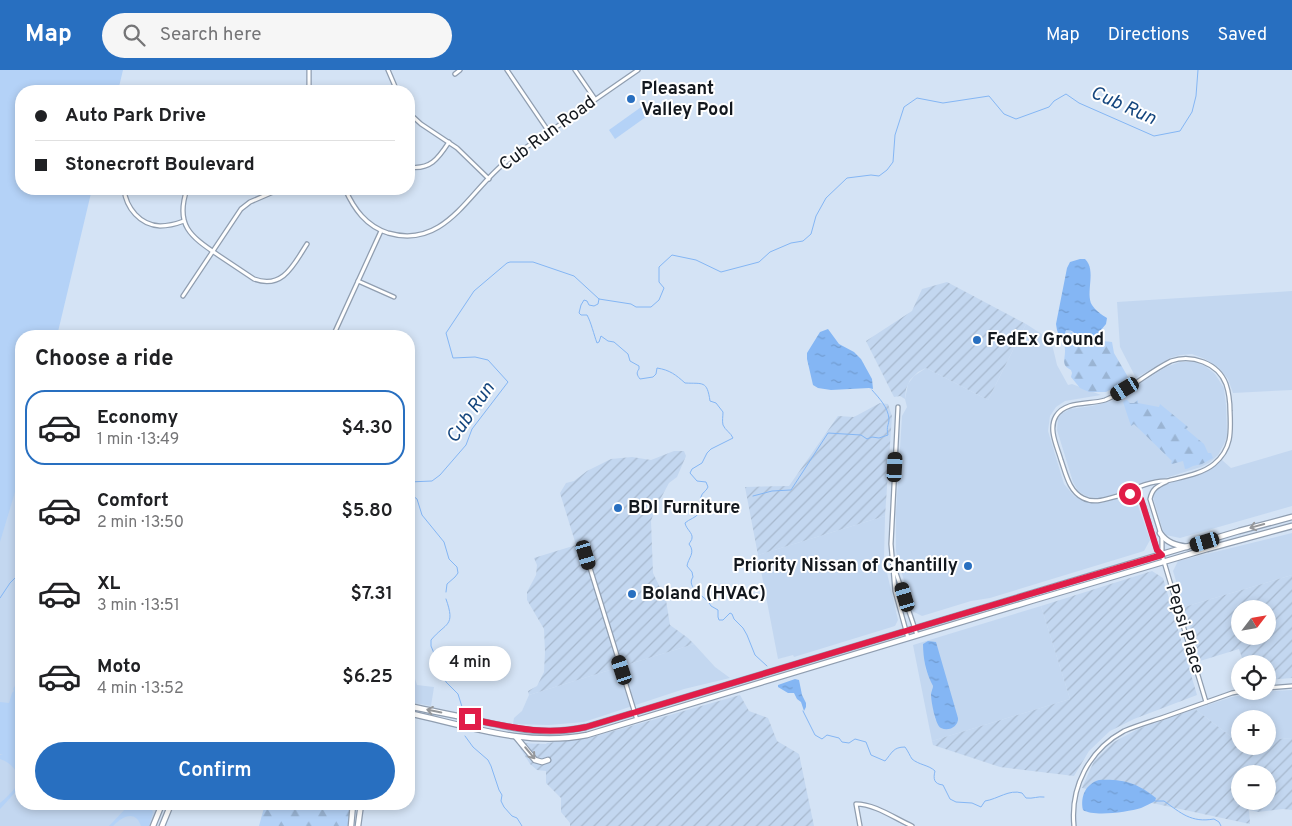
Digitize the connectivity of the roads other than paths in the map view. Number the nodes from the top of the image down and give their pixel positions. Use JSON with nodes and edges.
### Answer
{"nodes":[{"id":1,"x":309,"y":70,"type":"edge"},
{"id":2,"x":388,"y":70,"type":"edge"},
{"id":3,"x":460,"y":70,"type":"edge"},
{"id":4,"x":507,"y":70,"type":"edge"},
{"id":5,"x":575,"y":70,"type":"edge"},
{"id":6,"x":638,"y":70,"type":"edge"},
{"id":7,"x":455,"y":74,"type":"dead end"},
{"id":8,"x":309,"y":85,"type":"edge"},
{"id":9,"x":394,"y":85,"type":"edge"},
{"id":10,"x":595,"y":99,"type":"junction"},
{"id":11,"x":415,"y":118,"type":"edge"},
{"id":12,"x":549,"y":132,"type":"junction"},
{"id":13,"x":449,"y":142,"type":"junction"},
{"id":14,"x":415,"y":168,"type":"edge"},
{"id":15,"x":489,"y":179,"type":"junction"},
{"id":16,"x":125,"y":195,"type":"edge"},
{"id":17,"x":186,"y":195,"type":"edge"},
{"id":18,"x":266,"y":195,"type":"edge"},
{"id":19,"x":348,"y":195,"type":"edge"},
{"id":20,"x":184,"y":222,"type":"junction"},
{"id":21,"x":380,"y":231,"type":"junction"},
{"id":22,"x":307,"y":244,"type":"dead end"},
{"id":23,"x":213,"y":251,"type":"junction"},
{"id":24,"x":358,"y":281,"type":"junction"},
{"id":25,"x":183,"y":296,"type":"dead end"},
{"id":26,"x":394,"y":297,"type":"dead end"},
{"id":27,"x":335,"y":330,"type":"edge"},
{"id":28,"x":898,"y":408,"type":"dead end"},
{"id":29,"x":1167,"y":482,"type":"junction"},
{"id":30,"x":1118,"y":496,"type":"junction"},
{"id":31,"x":1292,"y":516,"type":"edge"},
{"id":32,"x":1292,"y":526,"type":"edge"},
{"id":33,"x":1160,"y":533,"type":"junction"},
{"id":34,"x":1188,"y":547,"type":"junction"},
{"id":35,"x":586,"y":555,"type":"dead end"},
{"id":36,"x":1162,"y":555,"type":"junction"},
{"id":37,"x":892,"y":559,"type":"junction"},
{"id":38,"x":1164,"y":562,"type":"junction"},
{"id":39,"x":914,"y":628,"type":"junction"},
{"id":40,"x":906,"y":631,"type":"junction"},
{"id":41,"x":917,"y":635,"type":"junction"},
{"id":42,"x":908,"y":638,"type":"junction"},
{"id":43,"x":1292,"y":686,"type":"edge"},
{"id":44,"x":1276,"y":687,"type":"edge"},
{"id":45,"x":1231,"y":694,"type":"edge"},
{"id":46,"x":1206,"y":702,"type":"junction"},
{"id":47,"x":415,"y":707,"type":"edge"},
{"id":48,"x":636,"y":713,"type":"junction"},
{"id":49,"x":415,"y":714,"type":"edge"},
{"id":50,"x":638,"y":720,"type":"junction"},
{"id":51,"x":516,"y":737,"type":"junction"},
{"id":52,"x":548,"y":760,"type":"dead end"},
{"id":53,"x":160,"y":810,"type":"edge"},
{"id":54,"x":169,"y":810,"type":"edge"},
{"id":55,"x":353,"y":810,"type":"edge"},
{"id":56,"x":360,"y":810,"type":"edge"},
{"id":57,"x":898,"y":820,"type":"junction"},
{"id":58,"x":896,"y":825,"type":"edge"},
{"id":59,"x":153,"y":826,"type":"edge"},
{"id":60,"x":162,"y":826,"type":"edge"},
{"id":61,"x":351,"y":826,"type":"edge"},
{"id":62,"x":358,"y":826,"type":"edge"},
{"id":63,"x":860,"y":826,"type":"edge"},
{"id":64,"x":912,"y":826,"type":"edge"},
{"id":65,"x":1074,"y":826,"type":"edge"}],
"edges":[{"from":1,"to":8,"type":"street"},
{"from":2,"to":9,"type":"street"},
{"from":3,"to":7,"type":"street"},
{"from":4,"to":12,"type":"street"},
{"from":5,"to":10,"type":"street"},
{"from":6,"to":10,"type":"street","name":"Cub Run Road"},
{"from":10,"to":12,"type":"street","name":"Cub Run Road"},
{"from":11,"to":13,"type":"street"},
{"from":12,"to":15,"type":"street","name":"Cub Run Road"},
{"from":13,"to":14,"type":"street"},
{"from":13,"to":15,"type":"street"},
{"from":15,"to":21,"type":"street","name":"Cub Run Road"},
{"from":16,"to":20,"type":"street"},
{"from":17,"to":20,"type":"street"},
{"from":18,"to":23,"type":"street"},
{"from":19,"to":21,"type":"street","name":"Cub Run Road"},
{"from":20,"to":23,"type":"street"},
{"from":21,"to":24,"type":"street"},
{"from":22,"to":23,"type":"street"},
{"from":23,"to":25,"type":"street"},
{"from":24,"to":26,"type":"street"},
{"from":24,"to":27,"type":"street"},
{"from":28,"to":37,"type":"street"},
{"from":29,"to":30,"type":"street"},
{"from":29,"to":30,"type":"street"},
{"from":29,"to":33,"type":"street"},
{"from":30,"to":36,"type":"street"},
{"from":31,"to":34,"type":"main road","one_way":true},
{"from":32,"to":38,"type":"main road"},
{"from":33,"to":34,"type":"main road"},
{"from":33,"to":36,"type":"street"},
{"from":34,"to":36,"type":"main road"},
{"from":35,"to":48,"type":"street"},
{"from":36,"to":38,"type":"street","name":"Pepsi Place"},
{"from":36,"to":39,"type":"main road"},
{"from":37,"to":39,"type":"street"},
{"from":37,"to":40,"type":"street"},
{"from":38,"to":41,"type":"main road"},
{"from":38,"to":46,"type":"street","name":"Pepsi Place"},
{"from":39,"to":40,"type":"main road"},
{"from":39,"to":41,"type":"street"},
{"from":40,"to":42,"type":"street"},
{"from":40,"to":48,"type":"main road"},
{"from":41,"to":42,"type":"main road"},
{"from":42,"to":50,"type":"main road"},
{"from":43,"to":44,"type":"street"},
{"from":45,"to":46,"type":"street"},
{"from":46,"to":65,"type":"street"},
{"from":48,"to":47,"type":"main road","one_way":true},
{"from":48,"to":50,"type":"street"},
{"from":49,"to":51,"type":"main road"},
{"from":50,"to":51,"type":"main road"},
{"from":51,"to":52,"type":"main road","one_way":true},
{"from":53,"to":59,"type":"main road"},
{"from":54,"to":60,"type":"main road"},
{"from":55,"to":61,"type":"main road"},
{"from":56,"to":62,"type":"main road"},
{"from":57,"to":58,"type":"street"},
{"from":57,"to":63,"type":"street"},
{"from":57,"to":64,"type":"street"}]}
